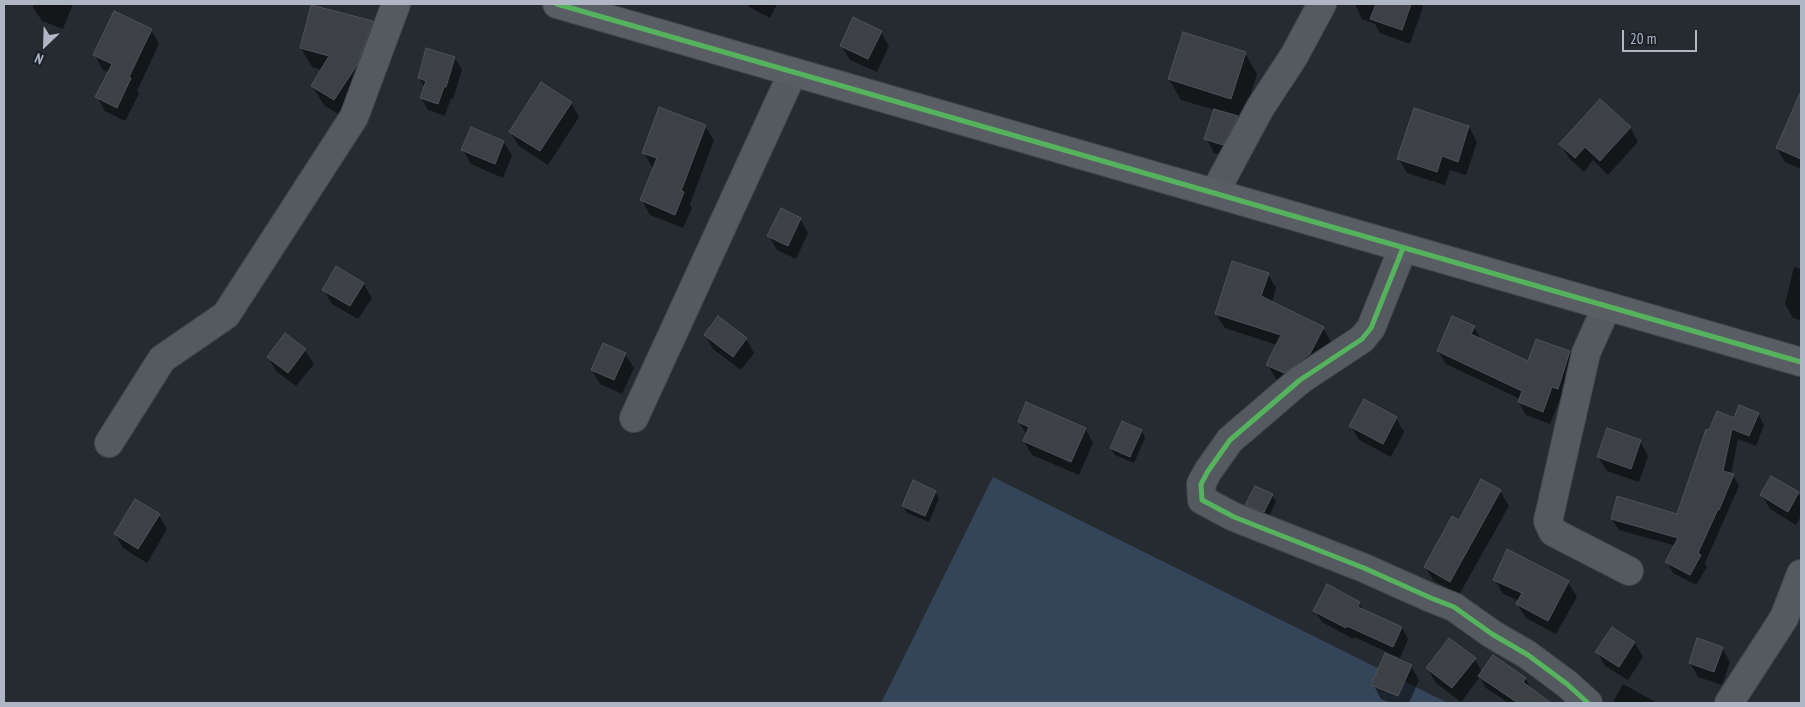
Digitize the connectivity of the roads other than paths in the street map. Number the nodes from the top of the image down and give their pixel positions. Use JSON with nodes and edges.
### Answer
{"nodes":[{"id":1,"x":396,"y":4,"type":"edge"},
{"id":2,"x":557,"y":4,"type":"edge"},
{"id":3,"x":1322,"y":4,"type":"edge"},
{"id":4,"x":793,"y":72,"type":"junction"},
{"id":5,"x":1215,"y":192,"type":"junction"},
{"id":6,"x":1403,"y":248,"type":"junction"},
{"id":7,"x":1607,"y":306,"type":"junction"},
{"id":8,"x":1801,"y":362,"type":"edge"},
{"id":9,"x":634,"y":418,"type":"dead end"},
{"id":10,"x":108,"y":444,"type":"dead end"},
{"id":11,"x":1629,"y":571,"type":"dead end"},
{"id":12,"x":1801,"y":574,"type":"edge"},
{"id":13,"x":1588,"y":703,"type":"edge"},
{"id":14,"x":1729,"y":703,"type":"edge"}],
"edges":[{"from":1,"to":10,"type":"street"},
{"from":2,"to":4,"type":"street"},
{"from":3,"to":5,"type":"street"},
{"from":4,"to":5,"type":"street"},
{"from":4,"to":9,"type":"street"},
{"from":5,"to":6,"type":"street"},
{"from":6,"to":7,"type":"street"},
{"from":6,"to":13,"type":"street"},
{"from":7,"to":8,"type":"street"},
{"from":7,"to":11,"type":"street"},
{"from":12,"to":14,"type":"street"}]}
